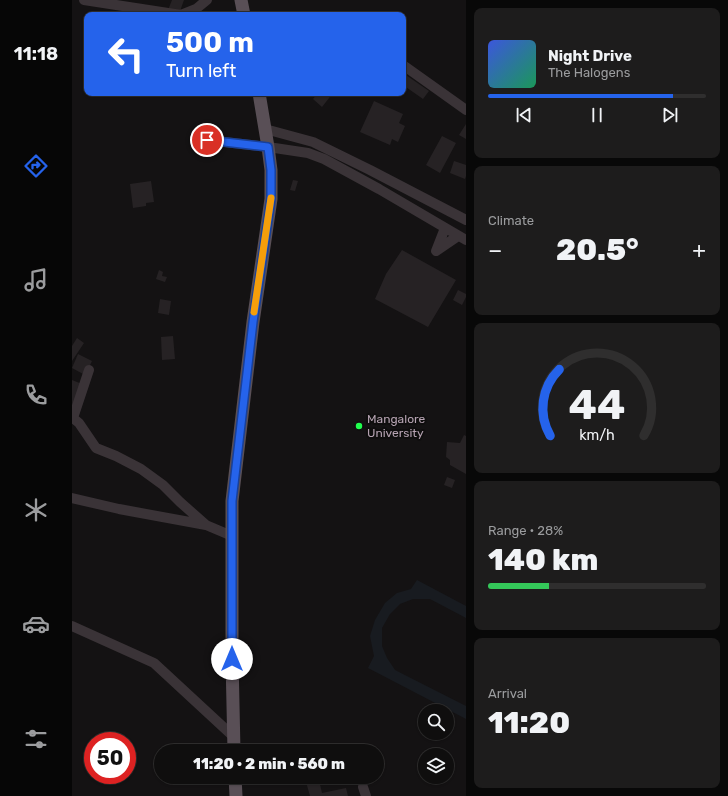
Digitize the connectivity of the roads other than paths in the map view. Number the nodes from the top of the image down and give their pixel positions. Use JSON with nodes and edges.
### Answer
{"nodes":[{"id":1,"x":76,"y":0,"type":"edge"},
{"id":2,"x":84,"y":0,"type":"edge"},
{"id":3,"x":208,"y":0,"type":"edge"},
{"id":4,"x":242,"y":0,"type":"edge"},
{"id":5,"x":137,"y":12,"type":"edge"},
{"id":6,"x":162,"y":12,"type":"edge"},
{"id":7,"x":190,"y":12,"type":"edge"},
{"id":8,"x":200,"y":12,"type":"edge"},
{"id":9,"x":244,"y":12,"type":"edge"},
{"id":10,"x":406,"y":67,"type":"edge"},
{"id":11,"x":260,"y":96,"type":"edge"},
{"id":12,"x":466,"y":110,"type":"edge"},
{"id":13,"x":265,"y":129,"type":"junction"},
{"id":14,"x":207,"y":140,"type":"dead end"},
{"id":15,"x":268,"y":147,"type":"junction"},
{"id":16,"x":438,"y":205,"type":"junction"},
{"id":17,"x":431,"y":219,"type":"junction"},
{"id":18,"x":466,"y":220,"type":"edge"},
{"id":19,"x":445,"y":228,"type":"junction"},
{"id":20,"x":462,"y":238,"type":"edge"},
{"id":21,"x":89,"y":370,"type":"dead end"},
{"id":22,"x":73,"y":419,"type":"edge"},
{"id":23,"x":72,"y":498,"type":"edge"},
{"id":24,"x":206,"y":525,"type":"junction"},
{"id":25,"x":232,"y":536,"type":"junction"},
{"id":26,"x":72,"y":626,"type":"edge"},
{"id":27,"x":234,"y":737,"type":"junction"},
{"id":28,"x":234,"y":744,"type":"edge"},
{"id":29,"x":235,"y":784,"type":"edge"},
{"id":30,"x":236,"y":796,"type":"edge"}],
"edges":[{"from":1,"to":5,"type":"street"},
{"from":2,"to":6,"type":"street"},
{"from":3,"to":7,"type":"street"},
{"from":3,"to":8,"type":"street"},
{"from":4,"to":9,"type":"main road"},
{"from":10,"to":12,"type":"street"},
{"from":11,"to":13,"type":"main road"},
{"from":13,"to":15,"type":"main road"},
{"from":13,"to":16,"type":"street"},
{"from":14,"to":15,"type":"street"},
{"from":15,"to":17,"type":"street"},
{"from":15,"to":25,"type":"main road"},
{"from":16,"to":17,"type":"street"},
{"from":16,"to":18,"type":"street"},
{"from":17,"to":19,"type":"street"},
{"from":19,"to":20,"type":"street"},
{"from":19,"to":20,"type":"street"},
{"from":21,"to":22,"type":"street"},
{"from":22,"to":24,"type":"street"},
{"from":23,"to":24,"type":"street"},
{"from":24,"to":25,"type":"street"},
{"from":25,"to":27,"type":"main road"},
{"from":26,"to":27,"type":"street"},
{"from":27,"to":28,"type":"main road"},
{"from":29,"to":30,"type":"main road"}]}
